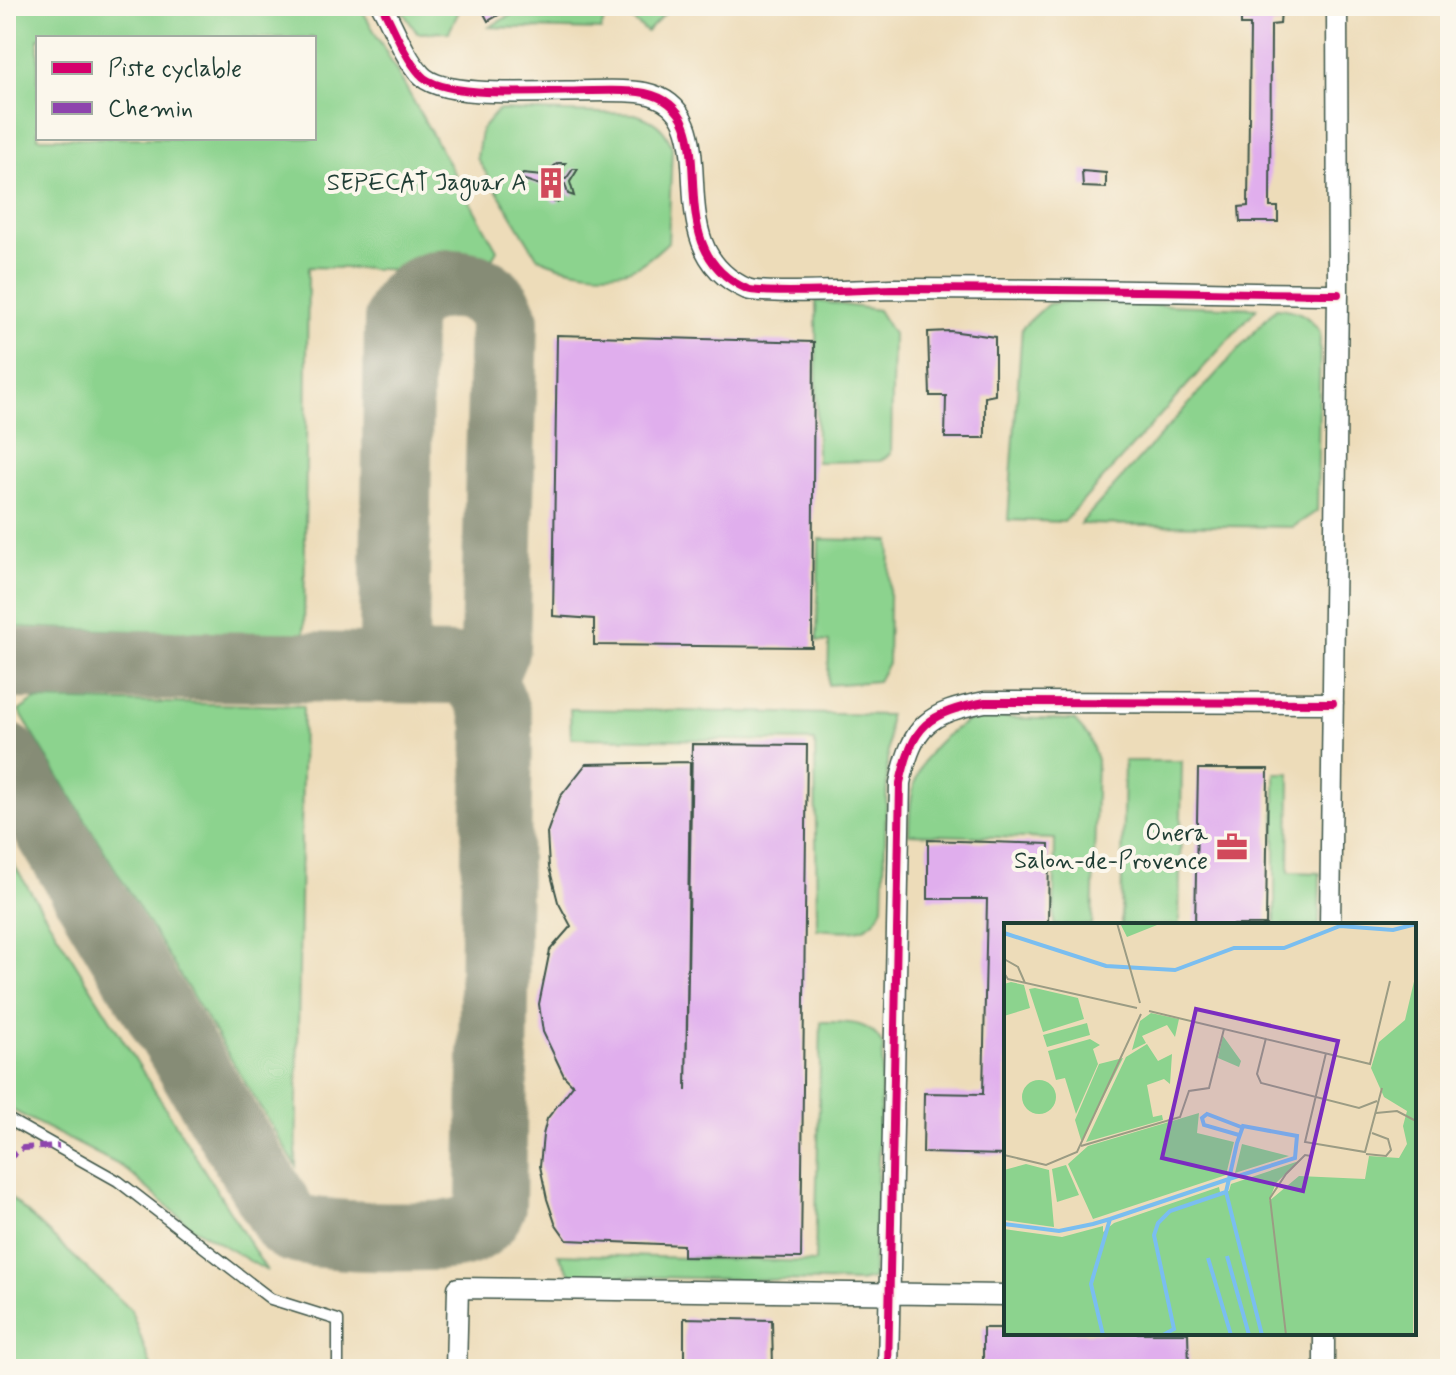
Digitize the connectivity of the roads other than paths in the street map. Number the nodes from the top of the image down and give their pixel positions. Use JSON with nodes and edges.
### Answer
{"nodes":[{"id":1,"x":382,"y":6,"type":"edge"},
{"id":2,"x":1337,"y":6,"type":"edge"},
{"id":3,"x":1338,"y":294,"type":"junction"},
{"id":4,"x":1333,"y":703,"type":"junction"},
{"id":5,"x":1330,"y":923,"type":"edge"},
{"id":6,"x":6,"y":1118,"type":"edge"},
{"id":7,"x":890,"y":1295,"type":"junction"},
{"id":8,"x":1004,"y":1295,"type":"edge"},
{"id":9,"x":1324,"y":1335,"type":"edge"},
{"id":10,"x":338,"y":1369,"type":"edge"},
{"id":11,"x":456,"y":1369,"type":"edge"},
{"id":12,"x":888,"y":1369,"type":"edge"},
{"id":13,"x":1324,"y":1369,"type":"edge"}],
"edges":[{"from":1,"to":3,"type":"street"},
{"from":2,"to":3,"type":"street"},
{"from":3,"to":4,"type":"street"},
{"from":4,"to":5,"type":"street"},
{"from":4,"to":7,"type":"street"},
{"from":6,"to":10,"type":"lane"},
{"from":7,"to":8,"type":"street"},
{"from":7,"to":11,"type":"street"},
{"from":7,"to":12,"type":"street"},
{"from":9,"to":13,"type":"street"}]}
